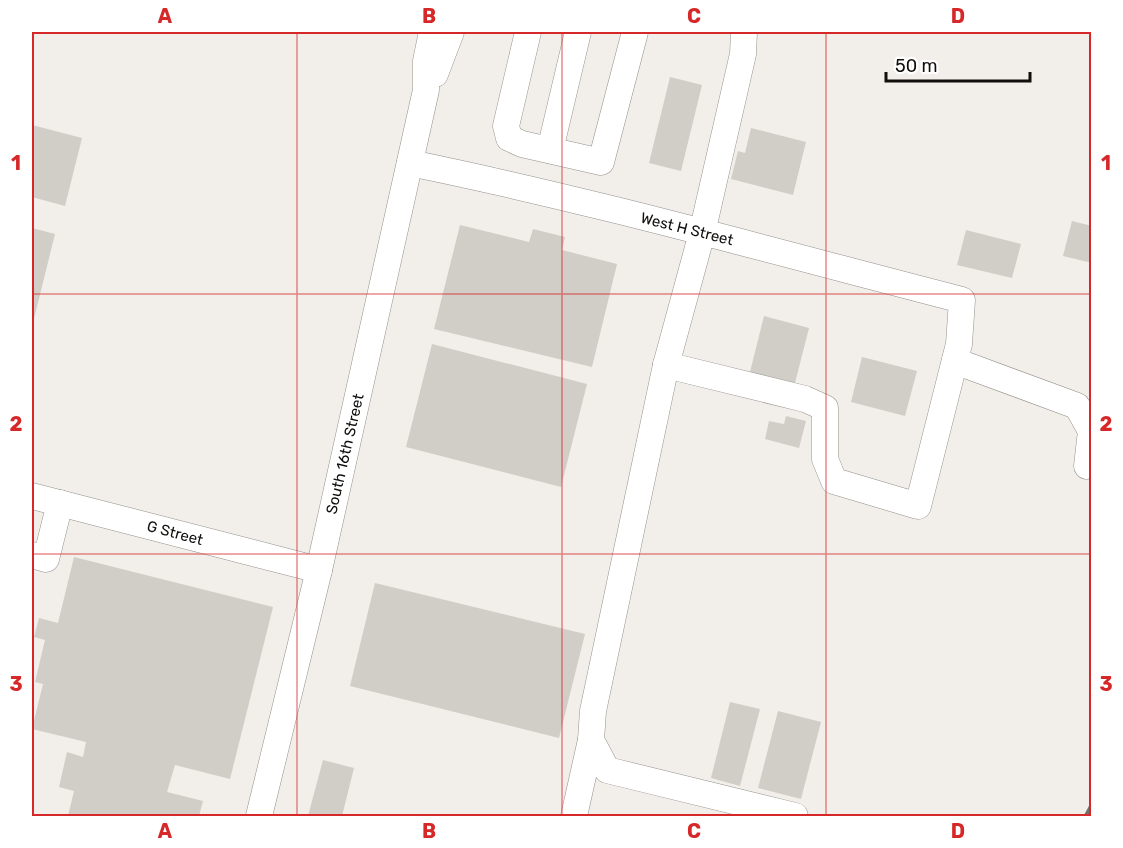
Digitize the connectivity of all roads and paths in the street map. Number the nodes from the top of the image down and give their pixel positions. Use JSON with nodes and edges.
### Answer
{"nodes":[{"id":1,"x":432,"y":32,"type":"edge"},
{"id":2,"x":451,"y":32,"type":"edge"},
{"id":3,"x":528,"y":32,"type":"edge"},
{"id":4,"x":578,"y":32,"type":"edge"},
{"id":5,"x":635,"y":32,"type":"edge"},
{"id":6,"x":744,"y":32,"type":"edge"},
{"id":7,"x":426,"y":90,"type":"junction"},
{"id":8,"x":522,"y":144,"type":"junction"},
{"id":9,"x":550,"y":150,"type":"junction"},
{"id":10,"x":410,"y":163,"type":"junction"},
{"id":11,"x":510,"y":184,"type":"junction"},
{"id":12,"x":702,"y":233,"type":"junction"},
{"id":13,"x":955,"y":361,"type":"junction"},
{"id":14,"x":666,"y":364,"type":"junction"},
{"id":15,"x":1087,"y":466,"type":"dead end"},
{"id":16,"x":32,"y":496,"type":"edge"},
{"id":17,"x":60,"y":503,"type":"junction"},
{"id":18,"x":32,"y":555,"type":"edge"},
{"id":19,"x":319,"y":570,"type":"junction"},
{"id":20,"x":591,"y":740,"type":"junction"},
{"id":21,"x":259,"y":816,"type":"edge"},
{"id":22,"x":574,"y":816,"type":"edge"},
{"id":23,"x":795,"y":816,"type":"edge"}],
"edges":[{"from":1,"to":7,"type":"street","name":"South 16th Street"},
{"from":2,"to":7,"type":"street","name":"South 16th Street"},
{"from":3,"to":8,"type":"street"},
{"from":4,"to":9,"type":"street"},
{"from":5,"to":9,"type":"street"},
{"from":6,"to":12,"type":"street"},
{"from":7,"to":10,"type":"street","name":"South 16th Street"},
{"from":8,"to":9,"type":"street"},
{"from":8,"to":11,"type":"street"},
{"from":10,"to":11,"type":"street","name":"West H Street"},
{"from":10,"to":19,"type":"street","name":"South 16th Street"},
{"from":11,"to":12,"type":"street","name":"West H Street"},
{"from":12,"to":13,"type":"street","name":"West H Street"},
{"from":12,"to":14,"type":"street"},
{"from":13,"to":14,"type":"street"},
{"from":13,"to":15,"type":"street"},
{"from":14,"to":20,"type":"street"},
{"from":16,"to":17,"type":"street","name":"G Street"},
{"from":17,"to":18,"type":"street"},
{"from":17,"to":19,"type":"street","name":"G Street"},
{"from":19,"to":21,"type":"street","name":"South 16th Street"},
{"from":20,"to":22,"type":"street"},
{"from":20,"to":23,"type":"street"}]}
